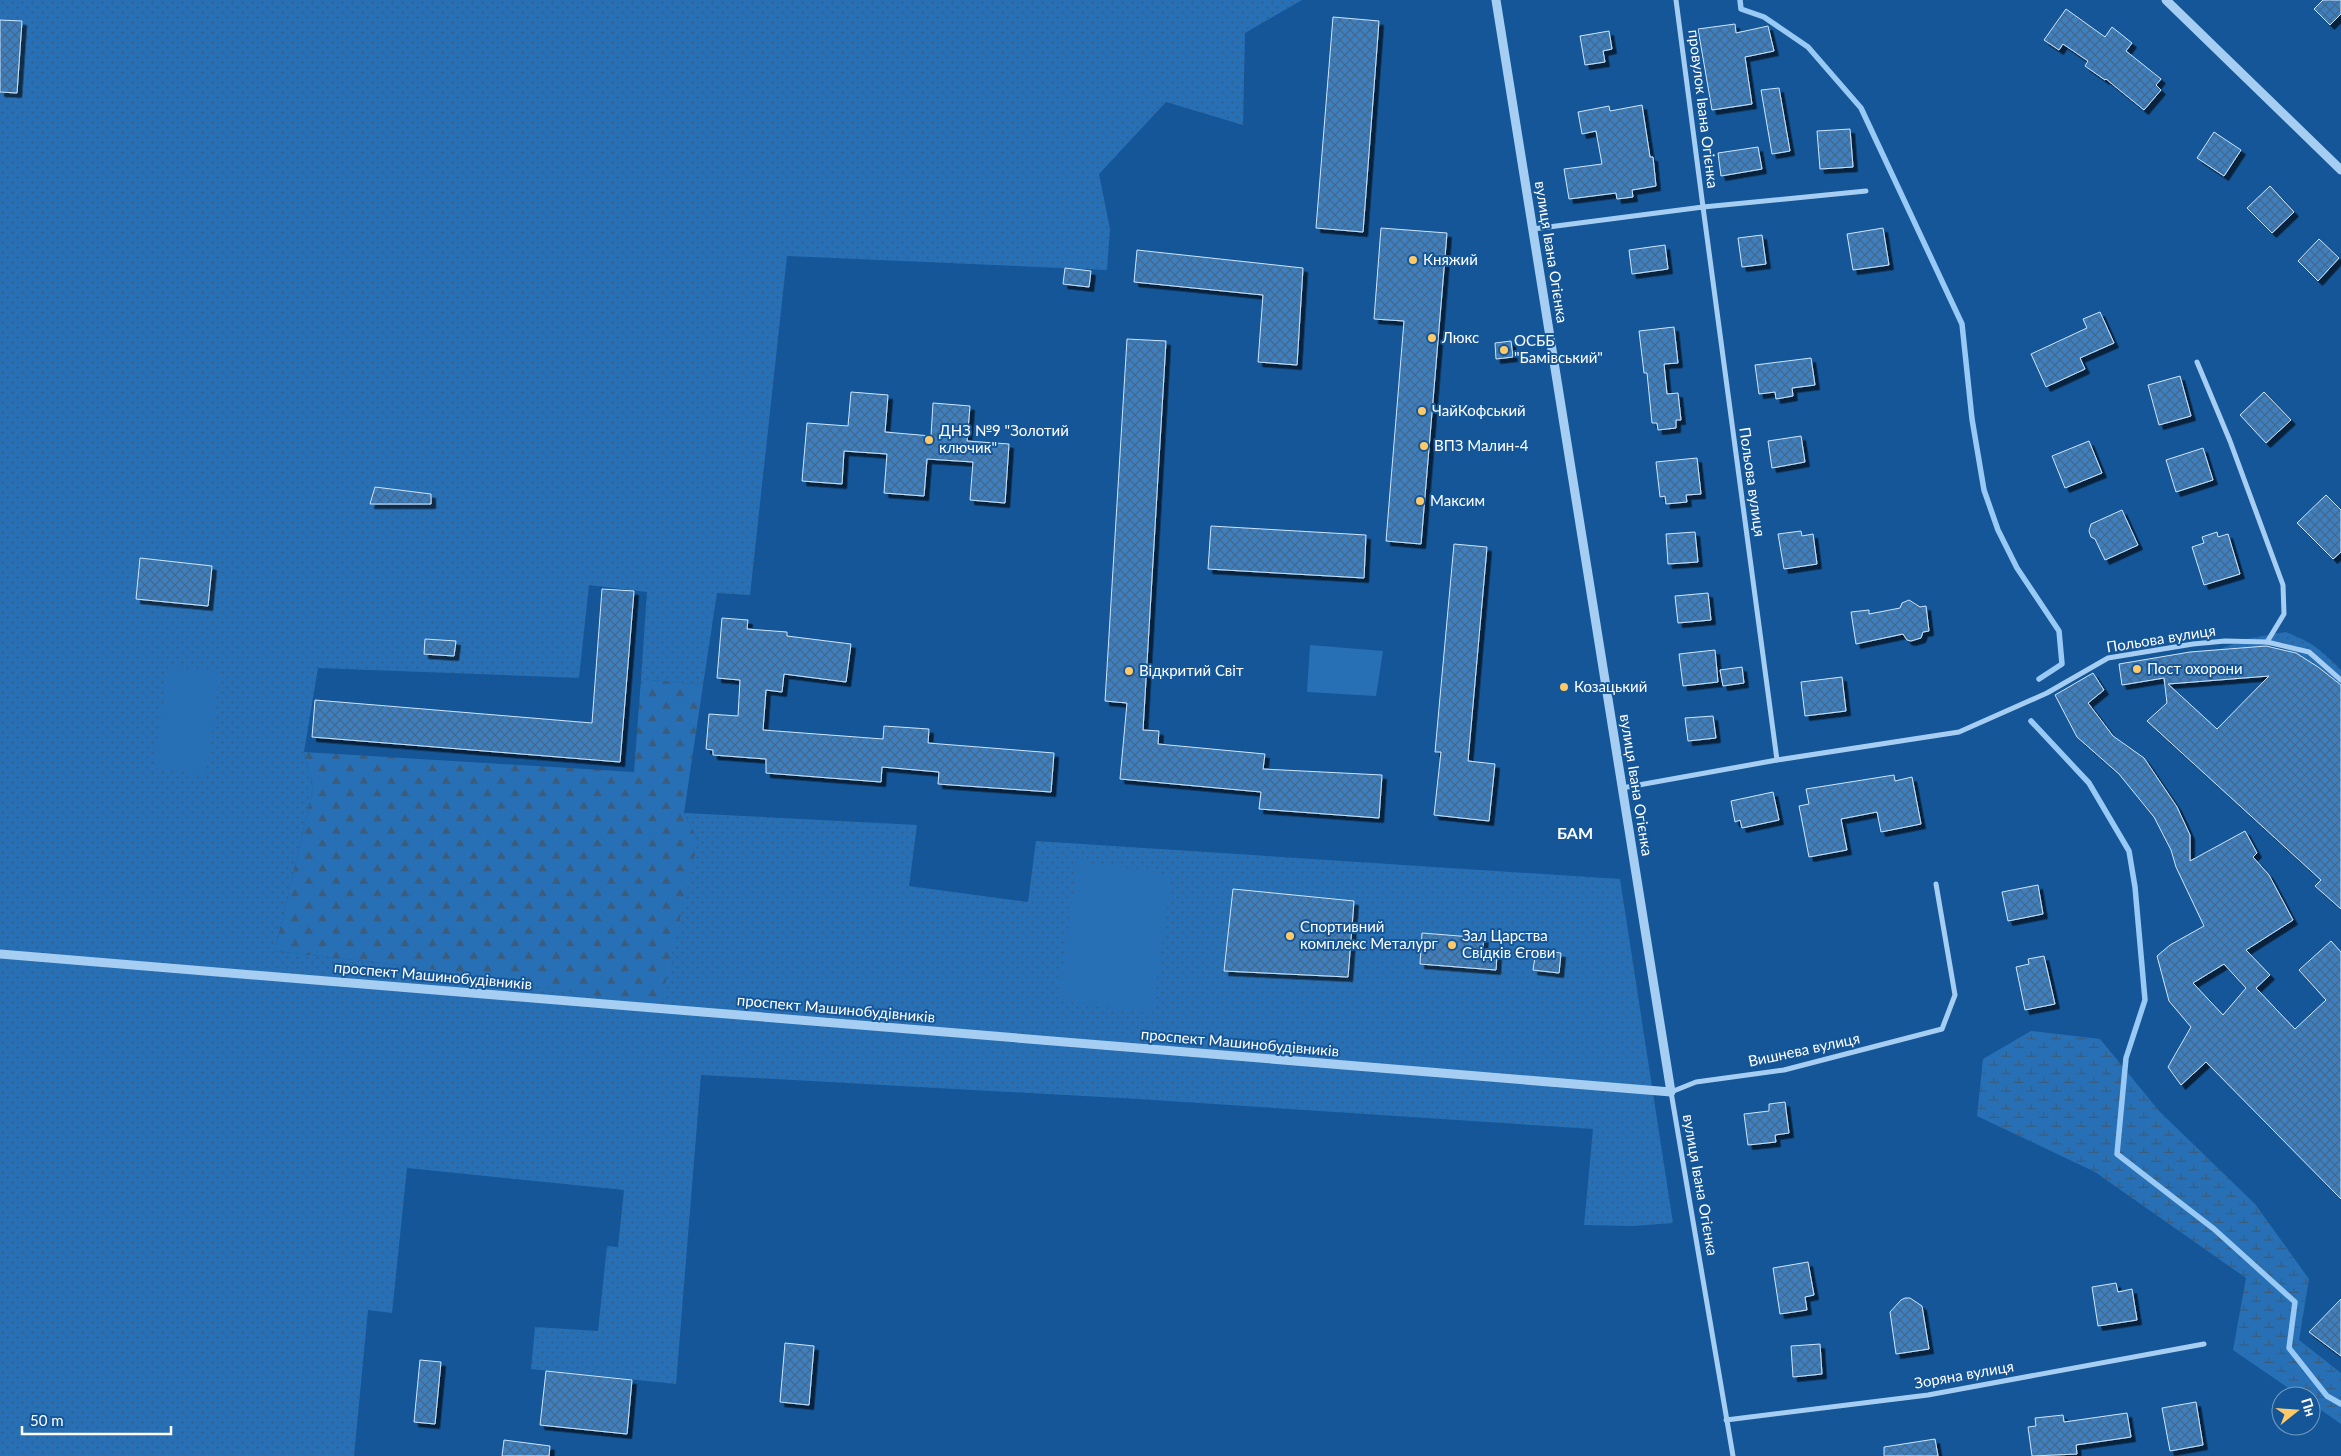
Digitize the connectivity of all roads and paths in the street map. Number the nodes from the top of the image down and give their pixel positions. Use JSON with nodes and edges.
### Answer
{"nodes":[{"id":1,"x":1496,"y":0,"type":"edge"},
{"id":2,"x":1676,"y":0,"type":"edge"},
{"id":3,"x":2166,"y":0,"type":"edge"},
{"id":4,"x":2341,"y":170,"type":"edge"},
{"id":5,"x":1866,"y":191,"type":"dead end"},
{"id":6,"x":1703,"y":207,"type":"junction"},
{"id":7,"x":1533,"y":229,"type":"junction"},
{"id":8,"x":2197,"y":362,"type":"dead end"},
{"id":9,"x":2267,"y":642,"type":"junction"},
{"id":10,"x":2341,"y":680,"type":"edge"},
{"id":11,"x":1777,"y":760,"type":"junction"},
{"id":12,"x":1622,"y":788,"type":"junction"},
{"id":13,"x":1936,"y":884,"type":"dead end"},
{"id":14,"x":0,"y":954,"type":"edge"},
{"id":15,"x":1671,"y":1092,"type":"junction"},
{"id":16,"x":2204,"y":1344,"type":"dead end"},
{"id":17,"x":1726,"y":1420,"type":"junction"},
{"id":18,"x":1733,"y":1456,"type":"edge"}],
"edges":[{"from":1,"to":7,"type":"street","name":"вулиця Івана Огієнка"},
{"from":2,"to":6,"type":"street","name":"провулок Івана Огієнка"},
{"from":3,"to":4,"type":"street"},
{"from":5,"to":6,"type":"street","name":"провулок Івана Огієнка"},
{"from":6,"to":7,"type":"street"},
{"from":6,"to":11,"type":"street","name":"Польова вулиця"},
{"from":7,"to":12,"type":"street","name":"вулиця Івана Огієнка"},
{"from":8,"to":9,"type":"street"},
{"from":9,"to":10,"type":"street","name":"Польова вулиця"},
{"from":9,"to":11,"type":"street","name":"Польова вулиця"},
{"from":11,"to":12,"type":"street","name":"Польова вулиця"},
{"from":12,"to":15,"type":"street","name":"вулиця Івана Огієнка"},
{"from":13,"to":15,"type":"street","name":"Вишнева вулиця"},
{"from":14,"to":15,"type":"street","name":"проспект Машинобудівників"},
{"from":15,"to":17,"type":"street","name":"вулиця Івана Огієнка"},
{"from":16,"to":17,"type":"street","name":"Зоряна вулиця"},
{"from":17,"to":18,"type":"street","name":"вулиця Івана Огієнка"}]}
